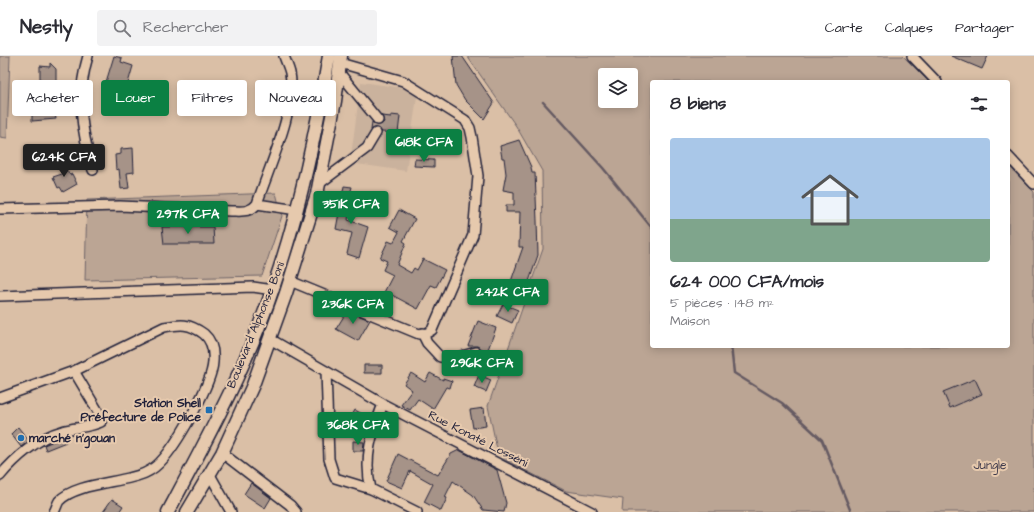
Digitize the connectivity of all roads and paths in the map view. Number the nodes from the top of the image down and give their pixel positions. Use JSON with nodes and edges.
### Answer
{"nodes":[{"id":1,"x":88,"y":56,"type":"edge"},
{"id":2,"x":284,"y":56,"type":"edge"},
{"id":3,"x":329,"y":56,"type":"edge"},
{"id":4,"x":913,"y":56,"type":"edge"},
{"id":5,"x":340,"y":63,"type":"edge"},
{"id":6,"x":934,"y":80,"type":"edge"},
{"id":7,"x":378,"y":120,"type":"tunnel mouth"},
{"id":8,"x":376,"y":133,"type":"tunnel mouth"},
{"id":9,"x":1010,"y":158,"type":"edge"},
{"id":10,"x":93,"y":170,"type":"dead end"},
{"id":11,"x":319,"y":184,"type":"junction"},
{"id":12,"x":1034,"y":184,"type":"edge"},
{"id":13,"x":257,"y":204,"type":"junction"},
{"id":14,"x":0,"y":209,"type":"edge"},
{"id":15,"x":297,"y":210,"type":"junction"},
{"id":16,"x":290,"y":281,"type":"junction"},
{"id":17,"x":273,"y":290,"type":"junction"},
{"id":18,"x":0,"y":296,"type":"edge"},
{"id":19,"x":422,"y":333,"type":"junction"},
{"id":20,"x":270,"y":339,"type":"junction"},
{"id":21,"x":499,"y":367,"type":"dead end"},
{"id":22,"x":74,"y":371,"type":"junction"},
{"id":23,"x":326,"y":371,"type":"junction"},
{"id":24,"x":0,"y":398,"type":"edge"},
{"id":25,"x":383,"y":404,"type":"junction"},
{"id":26,"x":222,"y":453,"type":"junction"},
{"id":27,"x":209,"y":473,"type":"junction"},
{"id":28,"x":0,"y":476,"type":"edge"},
{"id":29,"x":371,"y":489,"type":"junction"},
{"id":30,"x":230,"y":511,"type":"edge"},
{"id":31,"x":54,"y":512,"type":"edge"},
{"id":32,"x":168,"y":512,"type":"edge"},
{"id":33,"x":187,"y":512,"type":"edge"},
{"id":34,"x":296,"y":512,"type":"edge"},
{"id":35,"x":417,"y":512,"type":"edge"},
{"id":36,"x":592,"y":512,"type":"edge"}],
"edges":[{"from":1,"to":10,"type":"street"},
{"from":2,"to":13,"type":"street"},
{"from":3,"to":15,"type":"main road","name":"Boulevard Alphonse Boni"},
{"from":4,"to":6,"type":"street"},
{"from":5,"to":7,"type":"street"},
{"from":5,"to":11,"type":"main road","name":"Boulevard Alphonse Boni"},
{"from":5,"to":19,"type":"street"},
{"from":8,"to":11,"type":"street"},
{"from":9,"to":12,"type":"street"},
{"from":11,"to":16,"type":"main road","name":"Boulevard Alphonse Boni"},
{"from":13,"to":14,"type":"street"},
{"from":13,"to":15,"type":"street"},
{"from":15,"to":17,"type":"main road","name":"Boulevard Alphonse Boni"},
{"from":16,"to":19,"type":"street"},
{"from":16,"to":20,"type":"main road","name":"Boulevard Alphonse Boni"},
{"from":17,"to":18,"type":"street"},
{"from":17,"to":32,"type":"main road","name":"Boulevard Alphonse Boni"},
{"from":19,"to":21,"type":"street"},
{"from":20,"to":23,"type":"street","name":"Rue Konaté Losséni"},
{"from":20,"to":26,"type":"main road","name":"Boulevard Alphonse Boni"},
{"from":22,"to":24,"type":"street"},
{"from":22,"to":28,"type":"street"},
{"from":22,"to":31,"type":"street"},
{"from":23,"to":25,"type":"street","name":"Rue Konaté Losséni"},
{"from":23,"to":29,"type":"street"},
{"from":25,"to":29,"type":"street"},
{"from":25,"to":36,"type":"street","name":"Rue Konaté Losséni"},
{"from":26,"to":27,"type":"main road","name":"Boulevard Alphonse Boni"},
{"from":26,"to":34,"type":"street"},
{"from":27,"to":30,"type":"street"},
{"from":27,"to":33,"type":"main road","name":"Boulevard Alphonse Boni"},
{"from":29,"to":35,"type":"street"}]}
